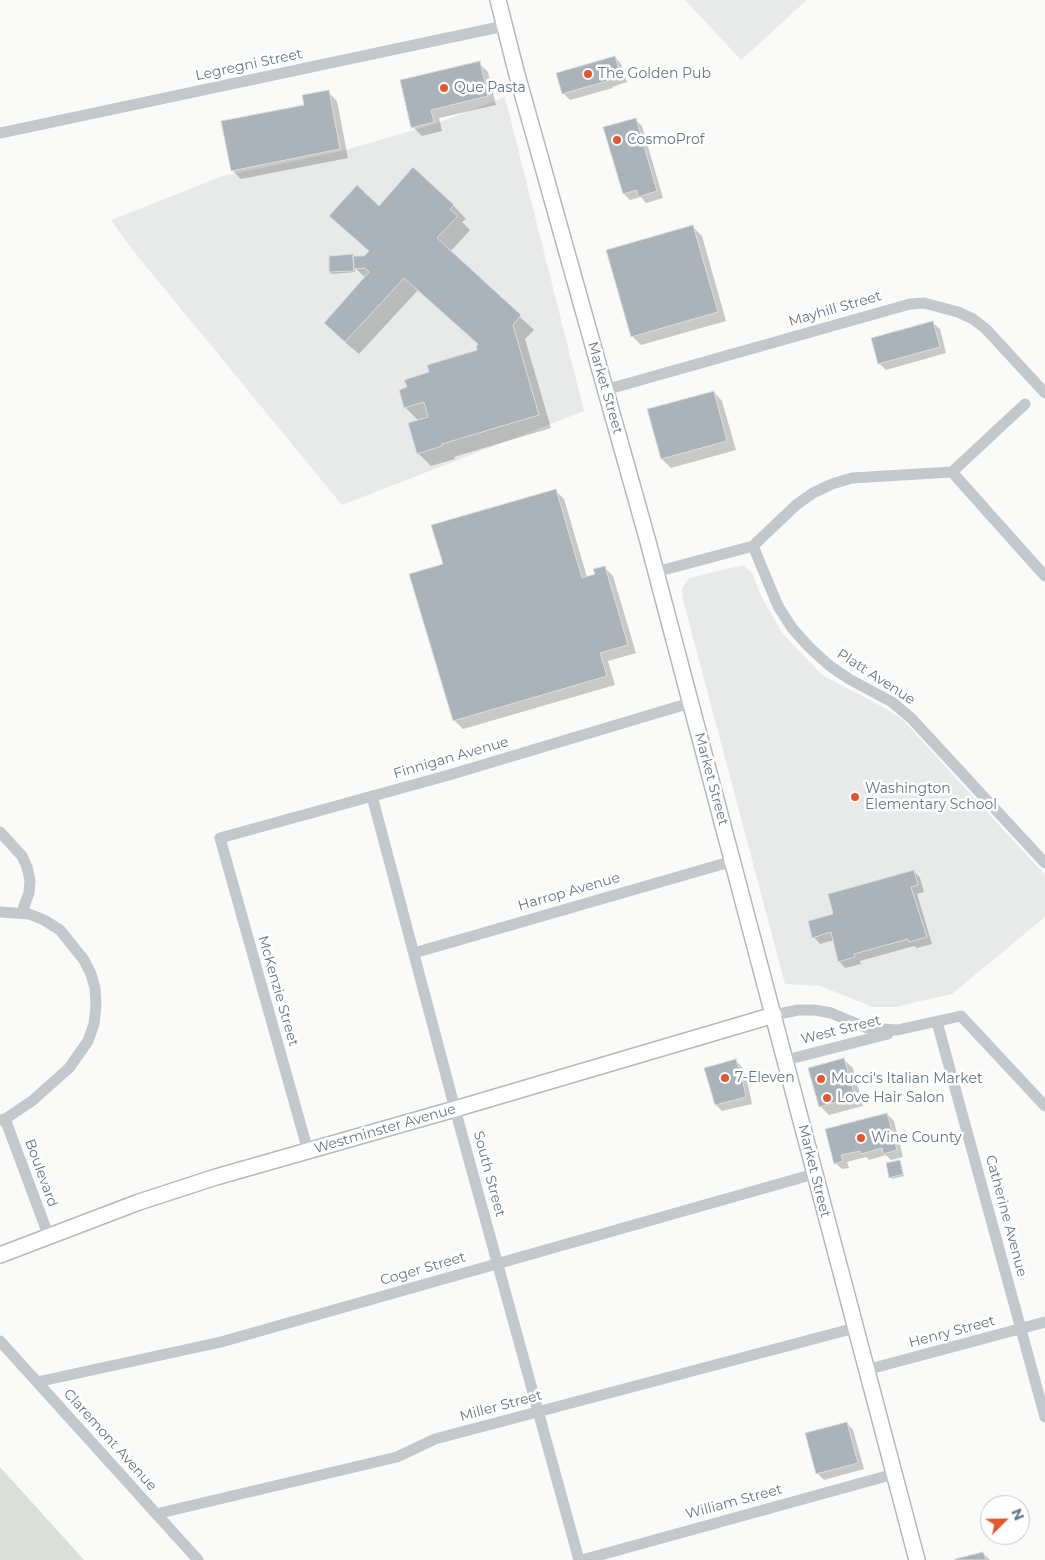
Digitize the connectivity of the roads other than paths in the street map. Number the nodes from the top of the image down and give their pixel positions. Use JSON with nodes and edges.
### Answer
{"nodes":[{"id":1,"x":498,"y":0,"type":"edge"},
{"id":2,"x":504,"y":26,"type":"junction"},
{"id":3,"x":0,"y":133,"type":"edge"},
{"id":4,"x":604,"y":390,"type":"junction"},
{"id":5,"x":1045,"y":393,"type":"edge"},
{"id":6,"x":1025,"y":404,"type":"dead end"},
{"id":7,"x":952,"y":472,"type":"junction"},
{"id":8,"x":753,"y":546,"type":"junction"},
{"id":9,"x":656,"y":572,"type":"junction"},
{"id":10,"x":1045,"y":576,"type":"edge"},
{"id":11,"x":690,"y":703,"type":"junction"},
{"id":12,"x":372,"y":796,"type":"junction"},
{"id":13,"x":0,"y":832,"type":"edge"},
{"id":14,"x":220,"y":838,"type":"joint"},
{"id":15,"x":733,"y":861,"type":"junction"},
{"id":16,"x":1045,"y":863,"type":"edge"},
{"id":17,"x":0,"y":912,"type":"edge"},
{"id":18,"x":22,"y":912,"type":"junction"},
{"id":19,"x":414,"y":952,"type":"junction"},
{"id":20,"x":774,"y":1015,"type":"junction"},
{"id":21,"x":937,"y":1022,"type":"junction"},
{"id":22,"x":903,"y":1030,"type":"junction"},
{"id":23,"x":786,"y":1060,"type":"junction"},
{"id":24,"x":1045,"y":1106,"type":"edge"},
{"id":25,"x":455,"y":1109,"type":"junction"},
{"id":26,"x":3,"y":1119,"type":"edge"},
{"id":27,"x":308,"y":1151,"type":"junction"},
{"id":28,"x":814,"y":1174,"type":"junction"},
{"id":29,"x":49,"y":1237,"type":"junction"},
{"id":30,"x":0,"y":1256,"type":"edge"},
{"id":31,"x":497,"y":1263,"type":"junction"},
{"id":32,"x":1045,"y":1322,"type":"edge"},
{"id":33,"x":855,"y":1328,"type":"junction"},
{"id":34,"x":1021,"y":1329,"type":"junction"},
{"id":35,"x":0,"y":1341,"type":"edge"},
{"id":36,"x":866,"y":1370,"type":"junction"},
{"id":37,"x":37,"y":1382,"type":"junction"},
{"id":38,"x":538,"y":1412,"type":"junction"},
{"id":39,"x":1045,"y":1418,"type":"edge"},
{"id":40,"x":894,"y":1474,"type":"junction"},
{"id":41,"x":156,"y":1514,"type":"junction"},
{"id":42,"x":198,"y":1560,"type":"edge"},
{"id":43,"x":580,"y":1560,"type":"edge"},
{"id":44,"x":917,"y":1560,"type":"edge"}],
"edges":[{"from":1,"to":2,"type":"main road","name":"Market Street"},
{"from":2,"to":3,"type":"street","name":"Legregni Street"},
{"from":2,"to":4,"type":"main road","name":"Market Street"},
{"from":4,"to":5,"type":"street","name":"Mayhill Street"},
{"from":4,"to":9,"type":"main road","name":"Market Street"},
{"from":6,"to":7,"type":"street"},
{"from":7,"to":8,"type":"street"},
{"from":7,"to":10,"type":"street"},
{"from":8,"to":9,"type":"street"},
{"from":8,"to":16,"type":"street","name":"Platt Avenue"},
{"from":9,"to":11,"type":"main road","name":"Market Street"},
{"from":11,"to":12,"type":"street","name":"Finnigan Avenue"},
{"from":11,"to":15,"type":"main road","name":"Market Street"},
{"from":12,"to":14,"type":"street","name":"Finnigan Avenue"},
{"from":12,"to":19,"type":"street","name":"South Street"},
{"from":13,"to":18,"type":"street"},
{"from":14,"to":27,"type":"street","name":"McKenzie Street"},
{"from":15,"to":19,"type":"street","name":"Harrop Avenue"},
{"from":15,"to":20,"type":"main road","name":"Market Street"},
{"from":17,"to":18,"type":"street"},
{"from":18,"to":26,"type":"street"},
{"from":19,"to":25,"type":"street","name":"South Street"},
{"from":20,"to":22,"type":"street","name":"West Street"},
{"from":20,"to":23,"type":"main road","name":"Market Street"},
{"from":20,"to":25,"type":"main road","name":"Westminster Avenue"},
{"from":21,"to":22,"type":"street","name":"West Street"},
{"from":21,"to":24,"type":"street","name":"West Street"},
{"from":21,"to":34,"type":"street","name":"Catherine Avenue"},
{"from":22,"to":23,"type":"street","name":"West Street"},
{"from":23,"to":28,"type":"main road","name":"Market Street"},
{"from":25,"to":27,"type":"main road","name":"Westminster Avenue"},
{"from":25,"to":31,"type":"street","name":"South Street"},
{"from":26,"to":29,"type":"street","name":"Boulevard"},
{"from":27,"to":29,"type":"main road","name":"Westminster Avenue"},
{"from":28,"to":31,"type":"street","name":"Coger Street"},
{"from":28,"to":33,"type":"main road","name":"Market Street"},
{"from":29,"to":30,"type":"main road","name":"Westminster Avenue"},
{"from":31,"to":37,"type":"street","name":"Coger Street"},
{"from":31,"to":38,"type":"street","name":"South Street"},
{"from":32,"to":34,"type":"street","name":"Henry Street"},
{"from":33,"to":36,"type":"main road","name":"Market Street"},
{"from":33,"to":38,"type":"street","name":"Miller Street"},
{"from":34,"to":36,"type":"street","name":"Henry Street"},
{"from":34,"to":39,"type":"street","name":"Catherine Avenue"},
{"from":35,"to":37,"type":"street","name":"Claremont Avenue"},
{"from":36,"to":40,"type":"main road","name":"Market Street"},
{"from":37,"to":41,"type":"street","name":"Claremont Avenue"},
{"from":38,"to":41,"type":"street","name":"Miller Street"},
{"from":38,"to":43,"type":"street","name":"South Street"},
{"from":40,"to":43,"type":"street","name":"William Street"},
{"from":40,"to":44,"type":"main road","name":"Market Street"},
{"from":41,"to":42,"type":"street","name":"Claremont Avenue"}]}
